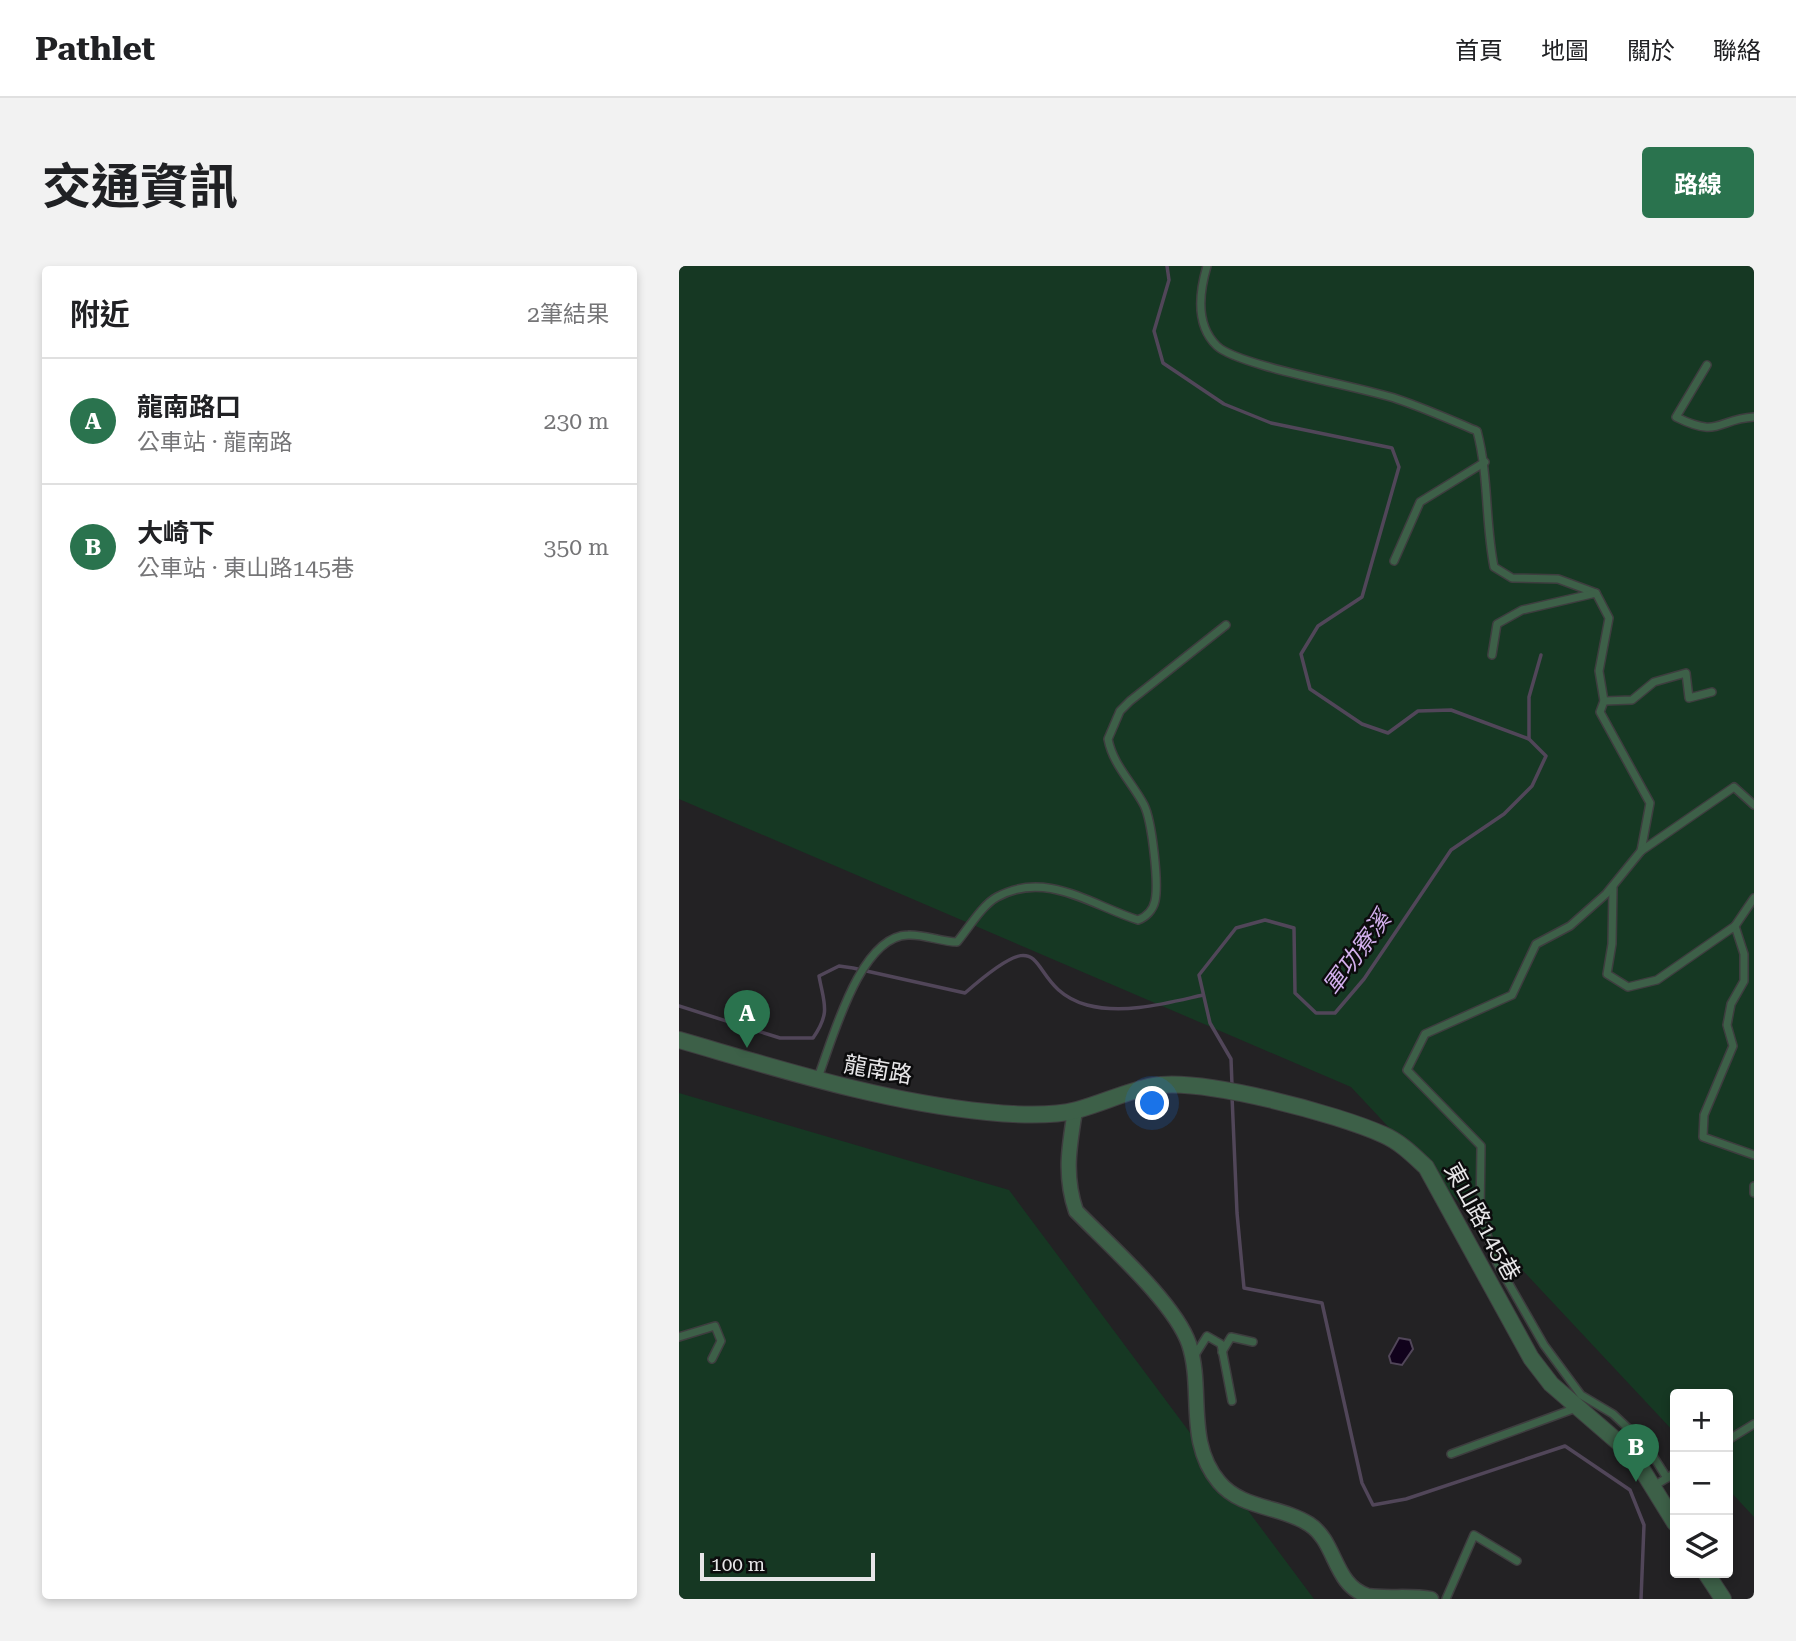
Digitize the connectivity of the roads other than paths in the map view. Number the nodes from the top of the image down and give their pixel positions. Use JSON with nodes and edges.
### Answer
{"nodes":[{"id":1,"x":1207,"y":266,"type":"edge"},
{"id":2,"x":1707,"y":365,"type":"dead end"},
{"id":3,"x":1754,"y":418,"type":"edge"},
{"id":4,"x":1485,"y":461,"type":"junction"},
{"id":5,"x":1394,"y":561,"type":"dead end"},
{"id":6,"x":1596,"y":593,"type":"junction"},
{"id":7,"x":1226,"y":625,"type":"dead end"},
{"id":8,"x":1492,"y":655,"type":"dead end"},
{"id":9,"x":1712,"y":692,"type":"dead end"},
{"id":10,"x":1604,"y":701,"type":"junction"},
{"id":11,"x":1754,"y":806,"type":"edge"},
{"id":12,"x":1641,"y":851,"type":"junction"},
{"id":13,"x":1613,"y":886,"type":"junction"},
{"id":14,"x":1754,"y":898,"type":"edge"},
{"id":15,"x":1735,"y":926,"type":"junction"},
{"id":16,"x":679,"y":1040,"type":"edge"},
{"id":17,"x":817,"y":1080,"type":"junction"},
{"id":18,"x":1075,"y":1111,"type":"junction"},
{"id":19,"x":1754,"y":1154,"type":"edge"},
{"id":20,"x":1754,"y":1186,"type":"edge"},
{"id":21,"x":1754,"y":1193,"type":"edge"},
{"id":22,"x":679,"y":1337,"type":"edge"},
{"id":23,"x":1253,"y":1342,"type":"dead end"},
{"id":24,"x":1222,"y":1352,"type":"junction"},
{"id":25,"x":712,"y":1359,"type":"dead end"},
{"id":26,"x":1193,"y":1361,"type":"junction"},
{"id":27,"x":1232,"y":1401,"type":"dead end"},
{"id":28,"x":1580,"y":1407,"type":"junction"},
{"id":29,"x":1754,"y":1424,"type":"edge"},
{"id":30,"x":1733,"y":1437,"type":"edge"},
{"id":31,"x":1451,"y":1454,"type":"dead end"},
{"id":32,"x":1670,"y":1476,"type":"edge"},
{"id":33,"x":1660,"y":1483,"type":"junction"},
{"id":34,"x":1672,"y":1515,"type":"edge"},
{"id":35,"x":1517,"y":1561,"type":"dead end"},
{"id":36,"x":1709,"y":1578,"type":"edge"},
{"id":37,"x":1431,"y":1599,"type":"edge"},
{"id":38,"x":1446,"y":1599,"type":"edge"},
{"id":39,"x":1723,"y":1599,"type":"edge"}],
"edges":[{"from":1,"to":4,"type":"lane"},
{"from":2,"to":3,"type":"lane"},
{"from":4,"to":5,"type":"lane"},
{"from":4,"to":6,"type":"lane"},
{"from":6,"to":8,"type":"lane"},
{"from":6,"to":10,"type":"lane"},
{"from":7,"to":17,"type":"lane"},
{"from":9,"to":10,"type":"lane"},
{"from":10,"to":12,"type":"lane"},
{"from":11,"to":12,"type":"lane"},
{"from":12,"to":13,"type":"lane"},
{"from":13,"to":15,"type":"lane"},
{"from":13,"to":33,"type":"lane"},
{"from":14,"to":15,"type":"lane"},
{"from":15,"to":19,"type":"lane"},
{"from":16,"to":17,"type":"street","name":"龍南路"},
{"from":17,"to":18,"type":"street","name":"龍南路"},
{"from":18,"to":26,"type":"street"},
{"from":18,"to":28,"type":"street","name":"東山路145巷"},
{"from":20,"to":21,"type":"lane"},
{"from":22,"to":25,"type":"lane"},
{"from":23,"to":24,"type":"lane"},
{"from":24,"to":26,"type":"lane"},
{"from":24,"to":27,"type":"lane"},
{"from":26,"to":37,"type":"street"},
{"from":28,"to":31,"type":"lane"},
{"from":28,"to":33,"type":"street","name":"東山路145巷"},
{"from":29,"to":30,"type":"lane"},
{"from":32,"to":33,"type":"lane"},
{"from":33,"to":34,"type":"street","name":"東山路145巷"},
{"from":35,"to":38,"type":"lane"},
{"from":36,"to":39,"type":"street"}]}
